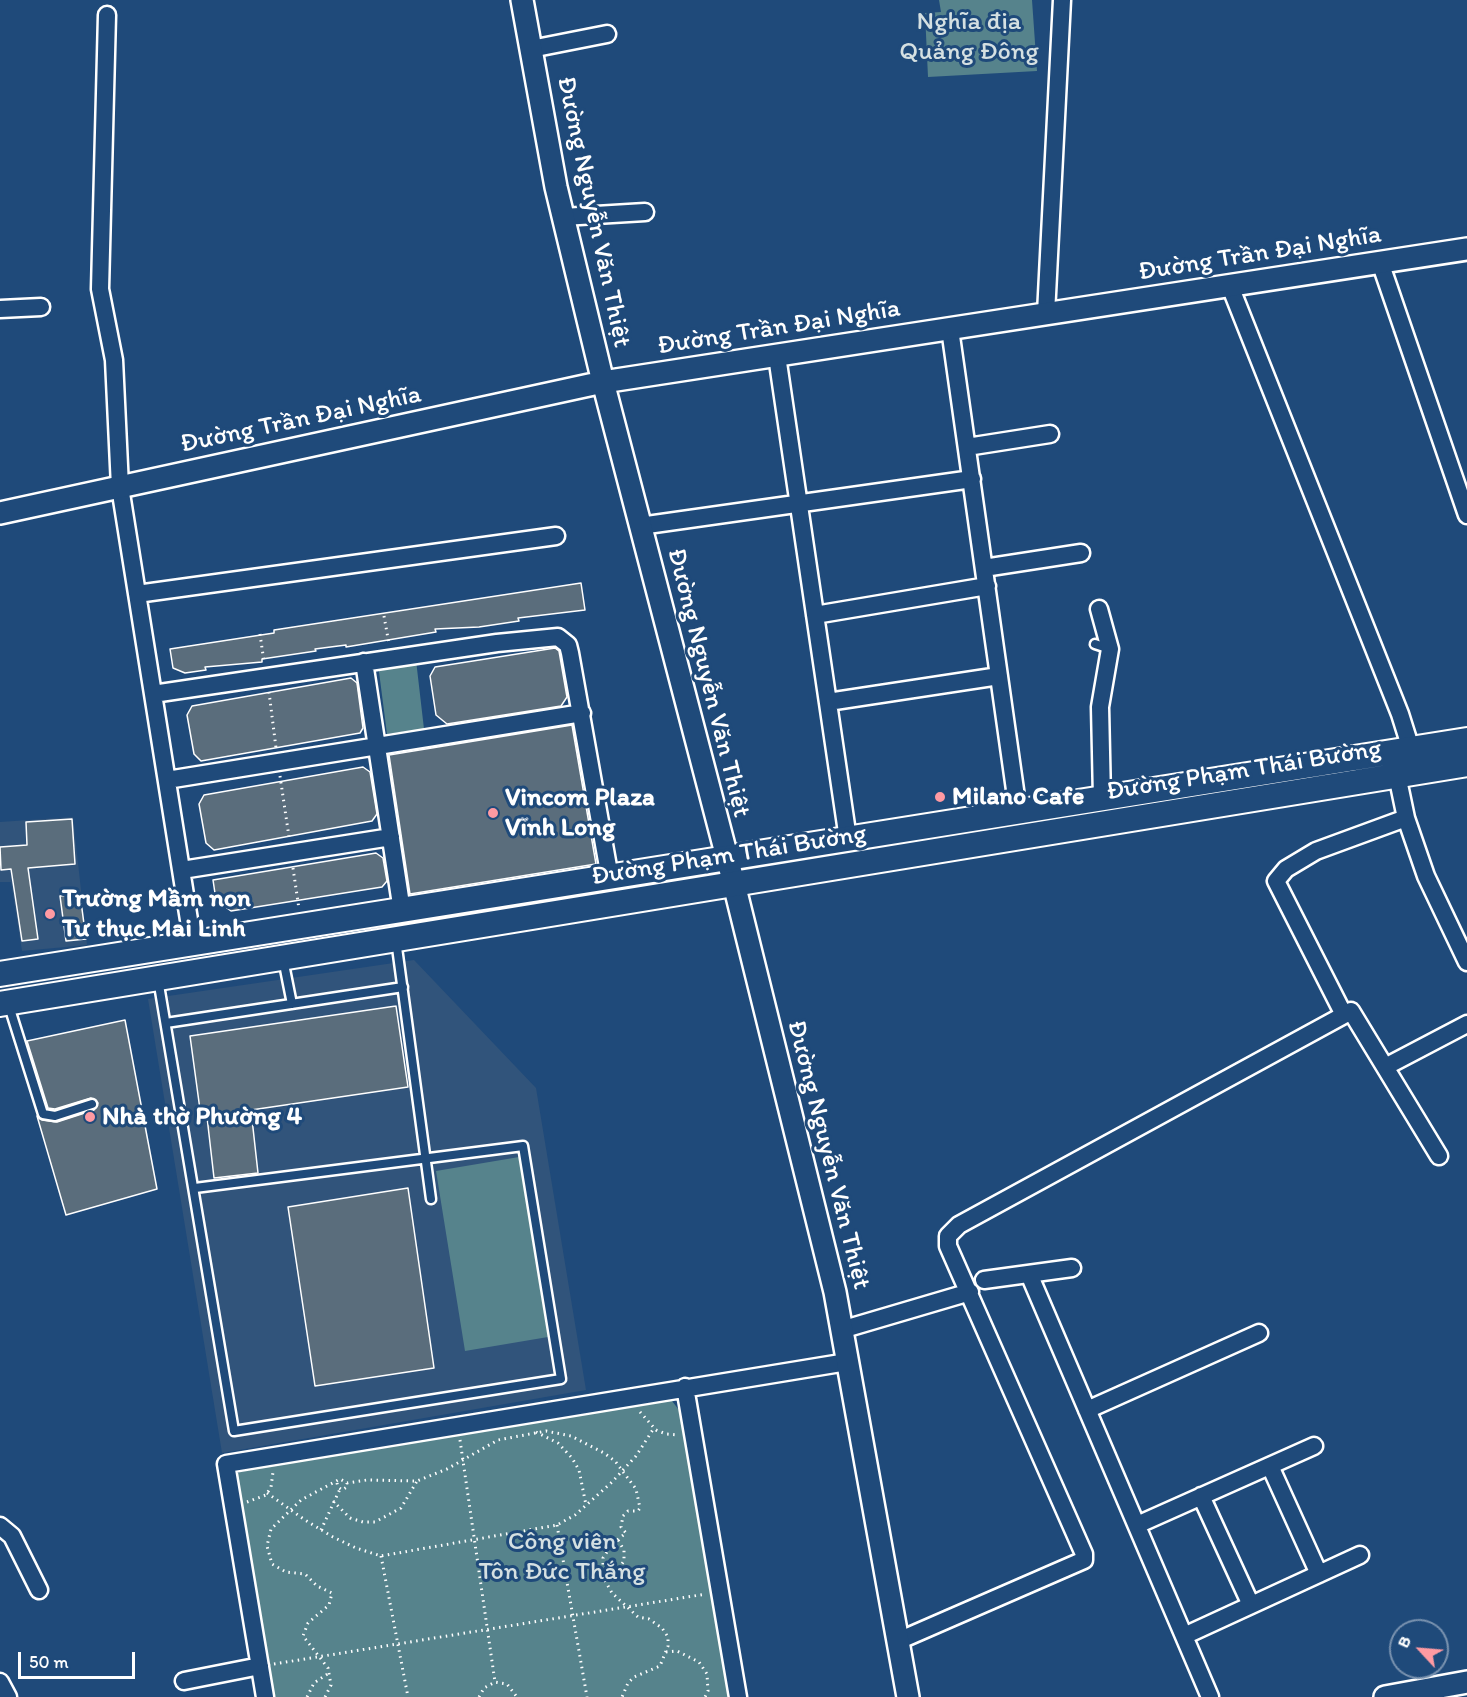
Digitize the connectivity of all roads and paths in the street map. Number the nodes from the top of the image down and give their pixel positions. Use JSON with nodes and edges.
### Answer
{"nodes":[{"id":1,"x":522,"y":0,"type":"edge"},
{"id":2,"x":1062,"y":0,"type":"edge"},
{"id":3,"x":107,"y":15,"type":"dead end"},
{"id":4,"x":607,"y":34,"type":"dead end"},
{"id":5,"x":531,"y":49,"type":"junction"},
{"id":6,"x":645,"y":212,"type":"dead end"},
{"id":7,"x":563,"y":217,"type":"junction"},
{"id":8,"x":1467,"y":249,"type":"edge"},
{"id":9,"x":1380,"y":262,"type":"junction"},
{"id":10,"x":1230,"y":286,"type":"junction"},
{"id":11,"x":40,"y":308,"type":"dead end"},
{"id":12,"x":0,"y":309,"type":"edge"},
{"id":13,"x":1046,"y":314,"type":"junction"},
{"id":14,"x":950,"y":329,"type":"junction"},
{"id":15,"x":777,"y":356,"type":"junction"},
{"id":16,"x":603,"y":382,"type":"junction"},
{"id":17,"x":1050,"y":434,"type":"dead end"},
{"id":18,"x":967,"y":447,"type":"junction"},
{"id":19,"x":972,"y":478,"type":"junction"},
{"id":20,"x":120,"y":487,"type":"junction"},
{"id":21,"x":799,"y":501,"type":"junction"},
{"id":22,"x":0,"y":513,"type":"edge"},
{"id":23,"x":1467,"y":515,"type":"edge"},
{"id":24,"x":640,"y":526,"type":"junction"},
{"id":25,"x":556,"y":536,"type":"dead end"},
{"id":26,"x":1081,"y":553,"type":"dead end"},
{"id":27,"x":984,"y":568,"type":"junction"},
{"id":28,"x":987,"y":586,"type":"junction"},
{"id":29,"x":137,"y":594,"type":"junction"},
{"id":30,"x":1099,"y":609,"type":"dead end"},
{"id":31,"x":815,"y":615,"type":"junction"},
{"id":32,"x":384,"y":616,"type":"dead end"},
{"id":33,"x":261,"y":634,"type":"dead end"},
{"id":34,"x":391,"y":658,"type":"junction"},
{"id":35,"x":364,"y":662,"type":"junction"},
{"id":36,"x":999,"y":676,"type":"junction"},
{"id":37,"x":267,"y":677,"type":"junction"},
{"id":38,"x":153,"y":694,"type":"junction"},
{"id":39,"x":828,"y":702,"type":"junction"},
{"id":40,"x":582,"y":713,"type":"junction"},
{"id":41,"x":1467,"y":740,"type":"edge"},
{"id":42,"x":377,"y":747,"type":"junction"},
{"id":43,"x":1411,"y":749,"type":"junction"},
{"id":44,"x":278,"y":762,"type":"junction"},
{"id":45,"x":1467,"y":764,"type":"edge"},
{"id":46,"x":1397,"y":775,"type":"junction"},
{"id":47,"x":167,"y":780,"type":"junction"},
{"id":48,"x":1102,"y":798,"type":"junction"},
{"id":49,"x":1018,"y":811,"type":"junction"},
{"id":50,"x":1406,"y":818,"type":"junction"},
{"id":51,"x":1021,"y":836,"type":"junction"},
{"id":52,"x":391,"y":837,"type":"junction"},
{"id":53,"x":848,"y":839,"type":"junction"},
{"id":54,"x":291,"y":852,"type":"junction"},
{"id":55,"x":725,"y":859,"type":"junction"},
{"id":56,"x":182,"y":870,"type":"junction"},
{"id":57,"x":610,"y":878,"type":"junction"},
{"id":58,"x":734,"y":884,"type":"junction"},
{"id":59,"x":402,"y":911,"type":"junction"},
{"id":60,"x":301,"y":927,"type":"junction"},
{"id":61,"x":277,"y":931,"type":"junction"},
{"id":62,"x":1462,"y":938,"type":"edge"},
{"id":63,"x":396,"y":940,"type":"junction"},
{"id":64,"x":193,"y":945,"type":"junction"},
{"id":65,"x":282,"y":956,"type":"junction"},
{"id":66,"x":1467,"y":962,"type":"edge"},
{"id":67,"x":0,"y":974,"type":"edge"},
{"id":68,"x":157,"y":976,"type":"junction"},
{"id":69,"x":403,"y":987,"type":"junction"},
{"id":70,"x":4,"y":1003,"type":"edge"},
{"id":71,"x":292,"y":1004,"type":"junction"},
{"id":72,"x":1344,"y":1015,"type":"junction"},
{"id":73,"x":166,"y":1023,"type":"junction"},
{"id":74,"x":1467,"y":1024,"type":"edge"},
{"id":75,"x":1385,"y":1066,"type":"junction"},
{"id":76,"x":92,"y":1104,"type":"dead end"},
{"id":77,"x":1439,"y":1156,"type":"dead end"},
{"id":78,"x":426,"y":1158,"type":"junction"},
{"id":79,"x":195,"y":1188,"type":"junction"},
{"id":80,"x":431,"y":1199,"type":"dead end"},
{"id":81,"x":1072,"y":1268,"type":"dead end"},
{"id":82,"x":1029,"y":1274,"type":"junction"},
{"id":83,"x":984,"y":1280,"type":"dead end"},
{"id":84,"x":970,"y":1292,"type":"junction"},
{"id":85,"x":841,"y":1330,"type":"junction"},
{"id":86,"x":1259,"y":1333,"type":"dead end"},
{"id":87,"x":847,"y":1362,"type":"junction"},
{"id":88,"x":685,"y":1387,"type":"junction"},
{"id":89,"x":635,"y":1395,"type":"junction"},
{"id":90,"x":1088,"y":1410,"type":"junction"},
{"id":91,"x":458,"y":1425,"type":"junction"},
{"id":92,"x":654,"y":1428,"type":"junction"},
{"id":93,"x":534,"y":1432,"type":"junction"},
{"id":94,"x":693,"y":1433,"type":"junction"},
{"id":95,"x":1314,"y":1446,"type":"dead end"},
{"id":96,"x":272,"y":1456,"type":"junction"},
{"id":97,"x":463,"y":1460,"type":"junction"},
{"id":98,"x":1269,"y":1466,"type":"junction"},
{"id":99,"x":622,"y":1471,"type":"junction"},
{"id":100,"x":417,"y":1481,"type":"junction"},
{"id":101,"x":337,"y":1483,"type":"junction"},
{"id":102,"x":347,"y":1483,"type":"junction"},
{"id":103,"x":340,"y":1489,"type":"junction"},
{"id":104,"x":267,"y":1492,"type":"junction"},
{"id":105,"x":1201,"y":1497,"type":"junction"},
{"id":106,"x":333,"y":1501,"type":"junction"},
{"id":107,"x":234,"y":1505,"type":"junction"},
{"id":108,"x":586,"y":1506,"type":"junction"},
{"id":109,"x":290,"y":1510,"type":"junction"},
{"id":110,"x":557,"y":1525,"type":"junction"},
{"id":111,"x":1137,"y":1525,"type":"junction"},
{"id":112,"x":0,"y":1526,"type":"edge"},
{"id":113,"x":321,"y":1530,"type":"junction"},
{"id":114,"x":475,"y":1539,"type":"junction"},
{"id":115,"x":618,"y":1540,"type":"junction"},
{"id":116,"x":1360,"y":1555,"type":"dead end"},
{"id":117,"x":381,"y":1556,"type":"junction"},
{"id":118,"x":1319,"y":1574,"type":"junction"},
{"id":119,"x":603,"y":1576,"type":"junction"},
{"id":120,"x":39,"y":1590,"type":"dead end"},
{"id":121,"x":720,"y":1592,"type":"junction"},
{"id":122,"x":1251,"y":1605,"type":"junction"},
{"id":123,"x":627,"y":1606,"type":"junction"},
{"id":124,"x":573,"y":1615,"type":"junction"},
{"id":125,"x":487,"y":1629,"type":"junction"},
{"id":126,"x":1184,"y":1636,"type":"junction"},
{"id":127,"x":898,"y":1641,"type":"junction"},
{"id":128,"x":398,"y":1644,"type":"junction"},
{"id":129,"x":666,"y":1652,"type":"junction"},
{"id":130,"x":318,"y":1656,"type":"junction"},
{"id":131,"x":260,"y":1666,"type":"junction"},
{"id":132,"x":330,"y":1673,"type":"junction"},
{"id":133,"x":184,"y":1681,"type":"dead end"},
{"id":134,"x":0,"y":1682,"type":"edge"},
{"id":135,"x":495,"y":1682,"type":"junction"},
{"id":136,"x":1444,"y":1690,"type":"edge"},
{"id":137,"x":8,"y":1697,"type":"edge"},
{"id":138,"x":265,"y":1697,"type":"edge"},
{"id":139,"x":307,"y":1697,"type":"edge"},
{"id":140,"x":325,"y":1697,"type":"edge"},
{"id":141,"x":408,"y":1697,"type":"edge"},
{"id":142,"x":479,"y":1697,"type":"edge"},
{"id":143,"x":517,"y":1697,"type":"edge"},
{"id":144,"x":587,"y":1697,"type":"edge"},
{"id":145,"x":622,"y":1697,"type":"edge"},
{"id":146,"x":705,"y":1697,"type":"edge"},
{"id":147,"x":738,"y":1697,"type":"edge"},
{"id":148,"x":908,"y":1697,"type":"edge"},
{"id":149,"x":1210,"y":1697,"type":"edge"},
{"id":150,"x":1385,"y":1697,"type":"edge"}],
"edges":[{"from":1,"to":5,"type":"street","name":"Đường Nguyễn Văn Thiệt"},
{"from":2,"to":13,"type":"street"},
{"from":3,"to":20,"type":"street"},
{"from":4,"to":5,"type":"street"},
{"from":5,"to":7,"type":"street","name":"Đường Nguyễn Văn Thiệt"},
{"from":6,"to":7,"type":"street"},
{"from":7,"to":16,"type":"street","name":"Đường Nguyễn Văn Thiệt"},
{"from":8,"to":9,"type":"street","name":"Đường Trần Đại Nghĩa"},
{"from":9,"to":10,"type":"street","name":"Đường Trần Đại Nghĩa"},
{"from":9,"to":23,"type":"street"},
{"from":10,"to":13,"type":"street","name":"Đường Trần Đại Nghĩa"},
{"from":10,"to":43,"type":"street"},
{"from":11,"to":12,"type":"street"},
{"from":13,"to":14,"type":"street","name":"Đường Trần Đại Nghĩa"},
{"from":14,"to":15,"type":"street","name":"Đường Trần Đại Nghĩa"},
{"from":14,"to":18,"type":"street"},
{"from":15,"to":16,"type":"street","name":"Đường Trần Đại Nghĩa"},
{"from":15,"to":21,"type":"street"},
{"from":16,"to":20,"type":"street","name":"Đường Trần Đại Nghĩa"},
{"from":16,"to":24,"type":"street","name":"Đường Nguyễn Văn Thiệt"},
{"from":17,"to":18,"type":"street"},
{"from":18,"to":19,"type":"street"},
{"from":19,"to":21,"type":"street"},
{"from":19,"to":27,"type":"street"},
{"from":20,"to":22,"type":"street","name":"Đường Trần Đại Nghĩa"},
{"from":20,"to":29,"type":"street"},
{"from":21,"to":24,"type":"street"},
{"from":21,"to":31,"type":"street"},
{"from":24,"to":55,"type":"street","name":"Đường Nguyễn Văn Thiệt"},
{"from":25,"to":29,"type":"street"},
{"from":26,"to":27,"type":"street"},
{"from":27,"to":28,"type":"street"},
{"from":28,"to":31,"type":"street"},
{"from":28,"to":36,"type":"street"},
{"from":29,"to":38,"type":"street"},
{"from":30,"to":48,"type":"street"},
{"from":31,"to":39,"type":"street"},
{"from":32,"to":34,"type":"path"},
{"from":33,"to":37,"type":"path"},
{"from":34,"to":35,"type":"street"},
{"from":34,"to":40,"type":"street"},
{"from":35,"to":37,"type":"street"},
{"from":35,"to":42,"type":"street"},
{"from":36,"to":39,"type":"street"},
{"from":36,"to":49,"type":"street"},
{"from":37,"to":38,"type":"street"},
{"from":37,"to":44,"type":"path"},
{"from":38,"to":47,"type":"street"},
{"from":39,"to":53,"type":"street"},
{"from":40,"to":42,"type":"street"},
{"from":40,"to":57,"type":"street"},
{"from":41,"to":43,"type":"main road","name":"Đường Phạm Thái Bường"},
{"from":42,"to":44,"type":"street"},
{"from":42,"to":52,"type":"street"},
{"from":43,"to":48,"type":"main road","name":"Đường Phạm Thái Bường"},
{"from":44,"to":47,"type":"street"},
{"from":44,"to":54,"type":"path"},
{"from":45,"to":46,"type":"main road","name":"Đường Phạm Thái Bường"},
{"from":46,"to":50,"type":"street"},
{"from":46,"to":51,"type":"main road","name":"Đường Phạm Thái Bường"},
{"from":47,"to":56,"type":"street"},
{"from":48,"to":49,"type":"main road","name":"Đường Phạm Thái Bường"},
{"from":49,"to":51,"type":"main road"},
{"from":49,"to":53,"type":"main road","name":"Đường Phạm Thái Bường"},
{"from":50,"to":62,"type":"street"},
{"from":50,"to":72,"type":"street"},
{"from":51,"to":58,"type":"main road","name":"Đường Phạm Thái Bường"},
{"from":52,"to":54,"type":"street"},
{"from":52,"to":59,"type":"street"},
{"from":53,"to":55,"type":"main road","name":"Đường Phạm Thái Bường"},
{"from":54,"to":56,"type":"street"},
{"from":54,"to":60,"type":"path"},
{"from":55,"to":57,"type":"main road","name":"Đường Phạm Thái Bường"},
{"from":55,"to":58,"type":"street","name":"Đường Nguyễn Văn Thiệt"},
{"from":56,"to":64,"type":"street"},
{"from":57,"to":59,"type":"main road","name":"Đường Phạm Thái Bường"},
{"from":58,"to":63,"type":"main road","name":"Đường Phạm Thái Bường"},
{"from":58,"to":85,"type":"street","name":"Đường Nguyễn Văn Thiệt"},
{"from":59,"to":60,"type":"main road","name":"Đường Phạm Thái Bường"},
{"from":60,"to":61,"type":"main road","name":"Đường Phạm Thái Bường"},
{"from":61,"to":64,"type":"main road","name":"Đường Phạm Thái Bường"},
{"from":61,"to":65,"type":"main road"},
{"from":62,"to":66,"type":"street"},
{"from":63,"to":65,"type":"main road","name":"Đường Phạm Thái Bường"},
{"from":63,"to":69,"type":"lane"},
{"from":64,"to":67,"type":"main road","name":"Đường Phạm Thái Bường"},
{"from":65,"to":68,"type":"main road","name":"Đường Phạm Thái Bường"},
{"from":65,"to":71,"type":"lane"},
{"from":68,"to":70,"type":"main road","name":"Đường Phạm Thái Bường"},
{"from":68,"to":73,"type":"lane"},
{"from":69,"to":71,"type":"lane"},
{"from":69,"to":78,"type":"lane"},
{"from":70,"to":76,"type":"lane"},
{"from":71,"to":73,"type":"lane"},
{"from":72,"to":75,"type":"street"},
{"from":72,"to":84,"type":"street"},
{"from":73,"to":79,"type":"lane"},
{"from":74,"to":75,"type":"street"},
{"from":75,"to":77,"type":"street"},
{"from":78,"to":79,"type":"lane"},
{"from":78,"to":79,"type":"lane"},
{"from":78,"to":80,"type":"lane"},
{"from":81,"to":82,"type":"street"},
{"from":82,"to":83,"type":"street"},
{"from":82,"to":90,"type":"street"},
{"from":84,"to":85,"type":"street"},
{"from":84,"to":127,"type":"street"},
{"from":85,"to":87,"type":"street","name":"Đường Nguyễn Văn Thiệt"},
{"from":86,"to":90,"type":"street"},
{"from":87,"to":88,"type":"street"},
{"from":87,"to":127,"type":"street","name":"Đường Nguyễn Văn Thiệt"},
{"from":88,"to":89,"type":"street"},
{"from":88,"to":94,"type":"street"},
{"from":89,"to":91,"type":"street"},
{"from":89,"to":92,"type":"path"},
{"from":90,"to":111,"type":"street"},
{"from":91,"to":96,"type":"street"},
{"from":91,"to":97,"type":"path"},
{"from":92,"to":94,"type":"path"},
{"from":92,"to":99,"type":"path"},
{"from":93,"to":97,"type":"path"},
{"from":93,"to":99,"type":"path"},
{"from":93,"to":108,"type":"path"},
{"from":94,"to":121,"type":"street"},
{"from":95,"to":98,"type":"street"},
{"from":96,"to":104,"type":"path"},
{"from":96,"to":107,"type":"street"},
{"from":97,"to":100,"type":"path"},
{"from":97,"to":114,"type":"path"},
{"from":98,"to":105,"type":"street"},
{"from":98,"to":118,"type":"street"},
{"from":99,"to":108,"type":"path"},
{"from":99,"to":115,"type":"path"},
{"from":100,"to":102,"type":"path"},
{"from":100,"to":106,"type":"path"},
{"from":101,"to":102,"type":"path"},
{"from":101,"to":103,"type":"path"},
{"from":101,"to":109,"type":"path"},
{"from":102,"to":103,"type":"path"},
{"from":103,"to":106,"type":"path"},
{"from":104,"to":107,"type":"path"},
{"from":104,"to":109,"type":"path"},
{"from":105,"to":111,"type":"street"},
{"from":105,"to":122,"type":"street"},
{"from":106,"to":113,"type":"path"},
{"from":107,"to":131,"type":"street"},
{"from":108,"to":110,"type":"path"},
{"from":109,"to":113,"type":"path"},
{"from":109,"to":130,"type":"path"},
{"from":110,"to":114,"type":"path"},
{"from":110,"to":124,"type":"path"},
{"from":111,"to":126,"type":"street"},
{"from":112,"to":120,"type":"street"},
{"from":113,"to":117,"type":"path"},
{"from":114,"to":117,"type":"path"},
{"from":114,"to":125,"type":"path"},
{"from":115,"to":119,"type":"path"},
{"from":115,"to":119,"type":"path"},
{"from":116,"to":118,"type":"street"},
{"from":117,"to":128,"type":"path"},
{"from":118,"to":122,"type":"street"},
{"from":119,"to":123,"type":"path"},
{"from":121,"to":123,"type":"path"},
{"from":121,"to":147,"type":"street"},
{"from":122,"to":126,"type":"street"},
{"from":123,"to":124,"type":"path"},
{"from":123,"to":129,"type":"path"},
{"from":124,"to":125,"type":"path"},
{"from":124,"to":144,"type":"path"},
{"from":125,"to":128,"type":"path"},
{"from":125,"to":135,"type":"path"},
{"from":126,"to":149,"type":"street"},
{"from":127,"to":148,"type":"street","name":"Đường Nguyễn Văn Thiệt"},
{"from":128,"to":130,"type":"path"},
{"from":128,"to":141,"type":"path"},
{"from":129,"to":145,"type":"path"},
{"from":129,"to":146,"type":"path"},
{"from":130,"to":131,"type":"path"},
{"from":130,"to":132,"type":"path"},
{"from":131,"to":133,"type":"street"},
{"from":131,"to":138,"type":"street"},
{"from":132,"to":139,"type":"path"},
{"from":132,"to":140,"type":"path"},
{"from":134,"to":137,"type":"street"},
{"from":135,"to":142,"type":"path"},
{"from":135,"to":143,"type":"path"},
{"from":136,"to":150,"type":"street"}]}
